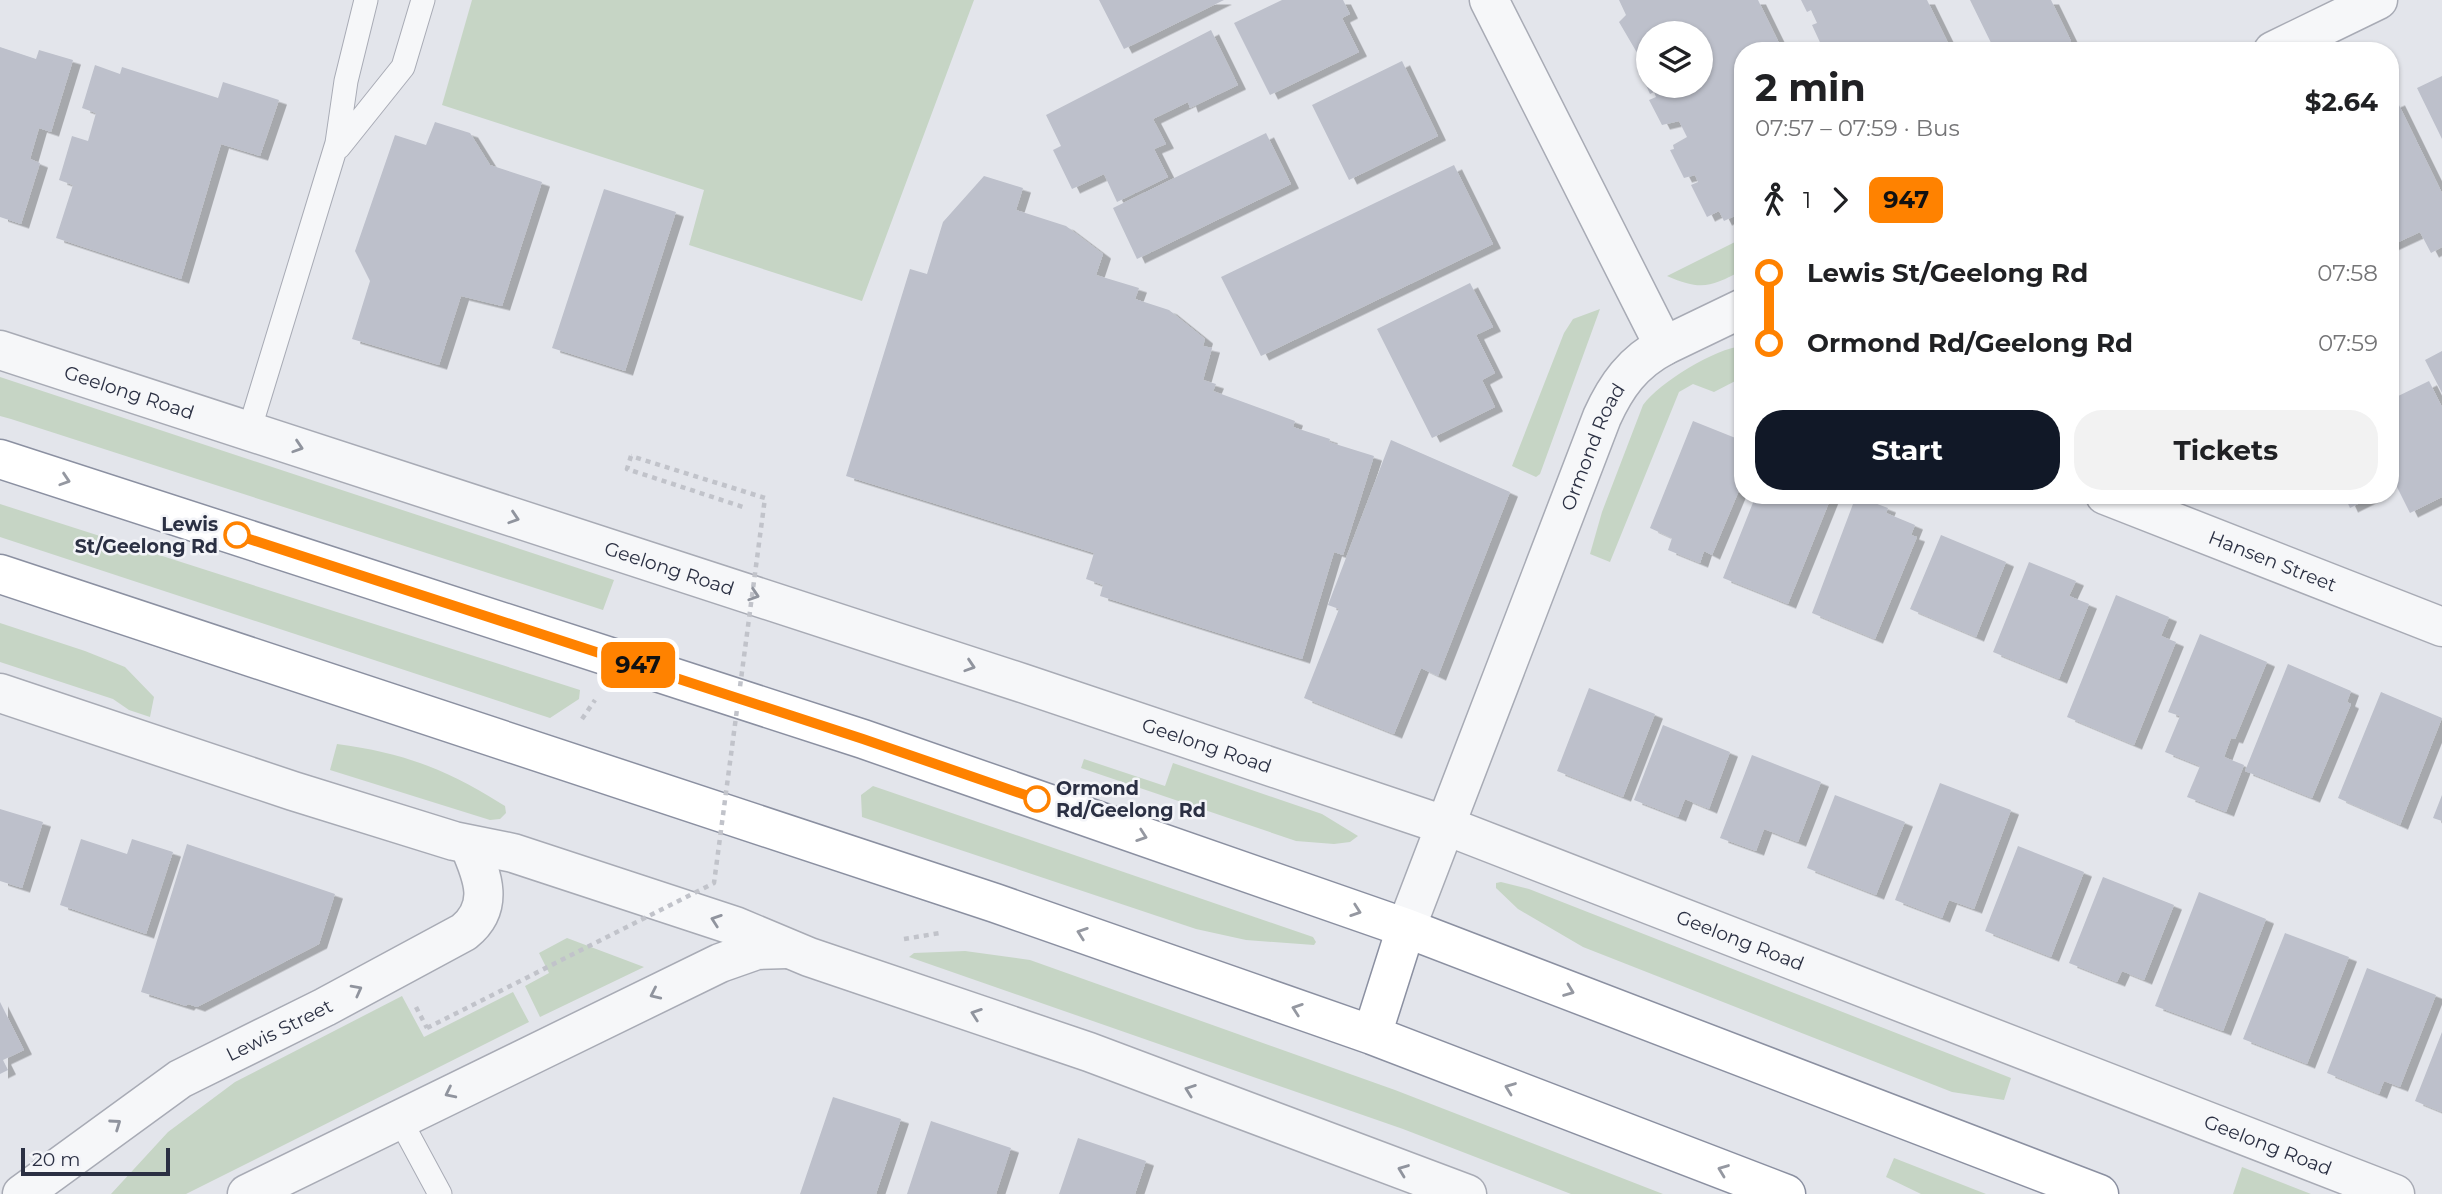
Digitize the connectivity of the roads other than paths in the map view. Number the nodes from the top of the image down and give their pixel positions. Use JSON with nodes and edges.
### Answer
{"nodes":[{"id":1,"x":366,"y":0,"type":"edge"},
{"id":2,"x":422,"y":0,"type":"edge"},
{"id":3,"x":1489,"y":0,"type":"edge"},
{"id":4,"x":2378,"y":0,"type":"edge"},
{"id":5,"x":2292,"y":42,"type":"edge"},
{"id":6,"x":332,"y":159,"type":"junction"},
{"id":7,"x":1734,"y":312,"type":"edge"},
{"id":8,"x":1664,"y":346,"type":"junction"},
{"id":9,"x":0,"y":350,"type":"edge"},
{"id":10,"x":248,"y":432,"type":"junction"},
{"id":11,"x":0,"y":459,"type":"edge"},
{"id":12,"x":2128,"y":504,"type":"edge"},
{"id":13,"x":0,"y":573,"type":"edge"},
{"id":14,"x":2442,"y":627,"type":"edge"},
{"id":15,"x":0,"y":693,"type":"edge"},
{"id":16,"x":1444,"y":825,"type":"junction"},
{"id":17,"x":469,"y":845,"type":"junction"},
{"id":18,"x":1406,"y":928,"type":"junction"},
{"id":19,"x":787,"y":949,"type":"junction"},
{"id":20,"x":1372,"y":1035,"type":"junction"},
{"id":21,"x":400,"y":1118,"type":"junction"},
{"id":22,"x":22,"y":1194,"type":"edge"},
{"id":23,"x":247,"y":1194,"type":"edge"},
{"id":24,"x":440,"y":1194,"type":"edge"},
{"id":25,"x":1467,"y":1194,"type":"edge"},
{"id":26,"x":1786,"y":1194,"type":"edge"},
{"id":27,"x":2098,"y":1194,"type":"edge"},
{"id":28,"x":2395,"y":1194,"type":"edge"}],
"edges":[{"from":1,"to":6,"type":"lane"},
{"from":2,"to":6,"type":"lane"},
{"from":3,"to":8,"type":"street"},
{"from":4,"to":5,"type":"street"},
{"from":6,"to":10,"type":"lane"},
{"from":7,"to":8,"type":"street","name":"Ormond Road"},
{"from":8,"to":16,"type":"street","name":"Ormond Road"},
{"from":9,"to":10,"type":"street","name":"Geelong Road"},
{"from":10,"to":16,"type":"street","name":"Geelong Road","one_way":true},
{"from":11,"to":18,"type":"highway","one_way":true},
{"from":12,"to":14,"type":"street","name":"Hansen Street"},
{"from":20,"to":13,"type":"highway","one_way":true},
{"from":15,"to":17,"type":"street"},
{"from":16,"to":18,"type":"street","name":"Ormond Road"},
{"from":16,"to":28,"type":"street","name":"Geelong Road"},
{"from":19,"to":17,"type":"street","one_way":true},
{"from":22,"to":17,"type":"street","name":"Lewis Street","one_way":true},
{"from":18,"to":20,"type":"highway"},
{"from":18,"to":27,"type":"highway","one_way":true},
{"from":19,"to":21,"type":"street","one_way":true},
{"from":25,"to":19,"type":"street","one_way":true},
{"from":26,"to":20,"type":"highway","one_way":true},
{"from":21,"to":23,"type":"street"},
{"from":21,"to":24,"type":"lane"}]}
